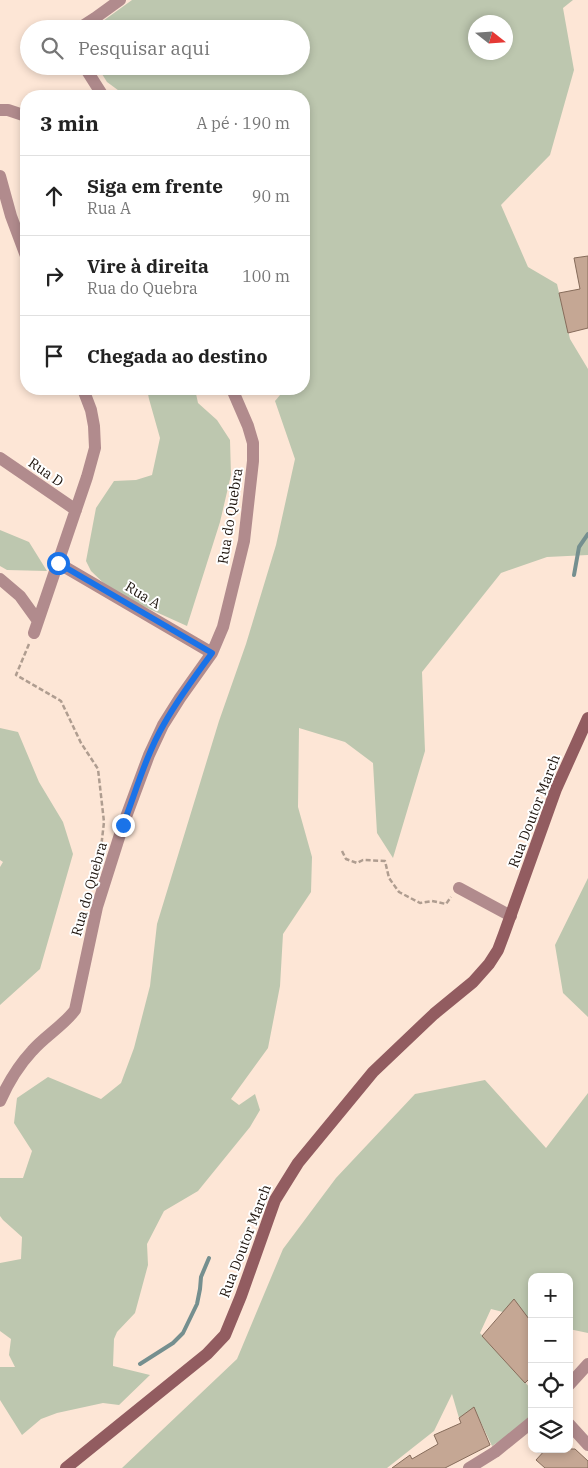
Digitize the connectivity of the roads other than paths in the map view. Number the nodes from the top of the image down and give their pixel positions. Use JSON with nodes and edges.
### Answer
{"nodes":[{"id":1,"x":120,"y":0,"type":"edge"},
{"id":2,"x":92,"y":20,"type":"edge"},
{"id":3,"x":90,"y":75,"type":"edge"},
{"id":4,"x":99,"y":90,"type":"edge"},
{"id":5,"x":0,"y":110,"type":"edge"},
{"id":6,"x":20,"y":114,"type":"edge"},
{"id":7,"x":0,"y":176,"type":"edge"},
{"id":8,"x":20,"y":240,"type":"edge"},
{"id":9,"x":85,"y":395,"type":"edge"},
{"id":10,"x":235,"y":395,"type":"edge"},
{"id":11,"x":0,"y":458,"type":"edge"},
{"id":12,"x":76,"y":510,"type":"junction"},
{"id":13,"x":58,"y":563,"type":"junction"},
{"id":14,"x":0,"y":579,"type":"edge"},
{"id":15,"x":212,"y":653,"type":"junction"},
{"id":16,"x":588,"y":718,"type":"edge"},
{"id":17,"x":459,"y":888,"type":"road end"},
{"id":18,"x":511,"y":916,"type":"junction"},
{"id":19,"x":0,"y":1101,"type":"edge"},
{"id":20,"x":588,"y":1364,"type":"edge"},
{"id":21,"x":573,"y":1381,"type":"edge"},
{"id":22,"x":528,"y":1425,"type":"edge"},
{"id":23,"x":573,"y":1428,"type":"edge"},
{"id":24,"x":588,"y":1445,"type":"edge"},
{"id":25,"x":66,"y":1468,"type":"edge"},
{"id":26,"x":469,"y":1468,"type":"edge"}],
"edges":[{"from":1,"to":2,"type":"street"},
{"from":3,"to":4,"type":"street"},
{"from":5,"to":6,"type":"street"},
{"from":7,"to":8,"type":"street"},
{"from":9,"to":12,"type":"street"},
{"from":10,"to":15,"type":"street","name":"Rua do Quebra"},
{"from":11,"to":12,"type":"street","name":"Rua D"},
{"from":12,"to":13,"type":"street"},
{"from":13,"to":14,"type":"street"},
{"from":13,"to":15,"type":"street","name":"Rua A"},
{"from":15,"to":19,"type":"street","name":"Rua do Quebra"},
{"from":16,"to":18,"type":"main road","name":"Rua Doutor March"},
{"from":17,"to":18,"type":"street"},
{"from":18,"to":25,"type":"main road","name":"Rua Doutor March"},
{"from":20,"to":21,"type":"street"},
{"from":22,"to":26,"type":"street"},
{"from":23,"to":24,"type":"street"}]}
